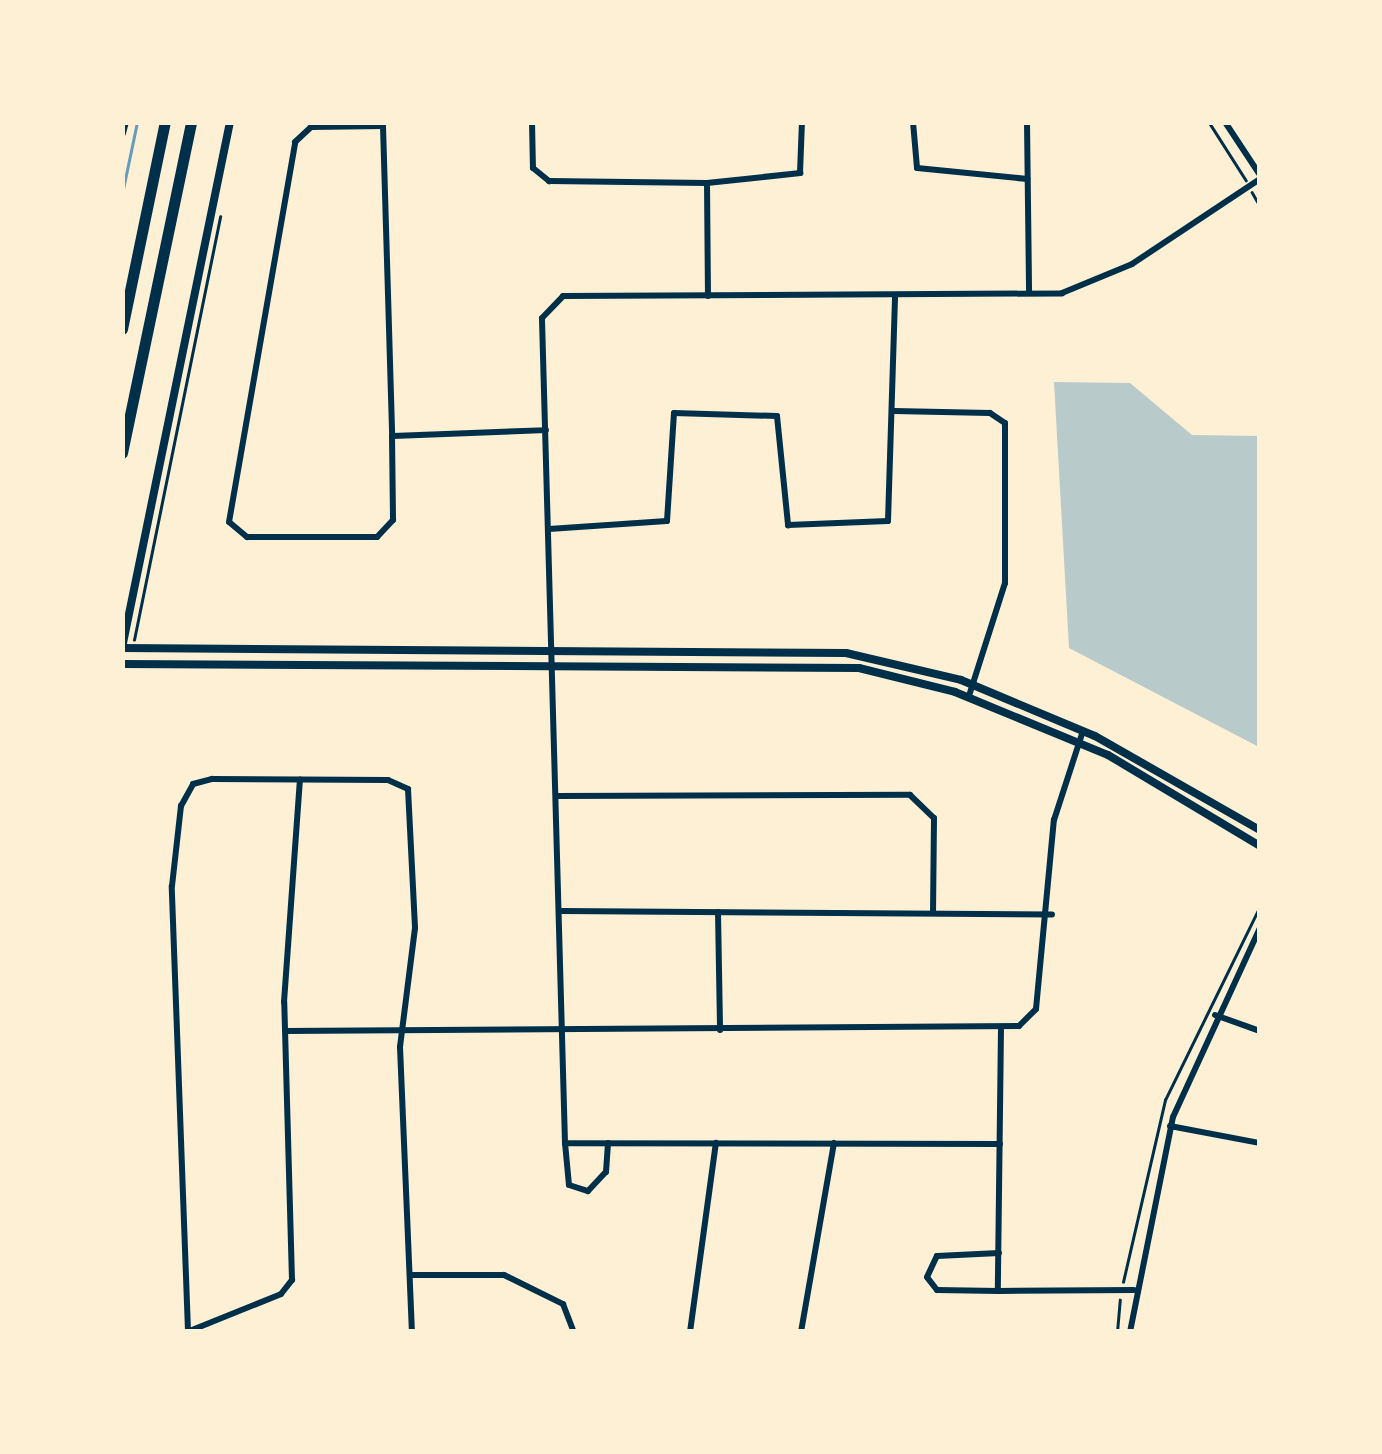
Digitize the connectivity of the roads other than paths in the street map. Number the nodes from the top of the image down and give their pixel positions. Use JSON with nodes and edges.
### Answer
{"nodes":[{"id":1,"x":125,"y":122,"type":"edge"},
{"id":2,"x":165,"y":122,"type":"edge"},
{"id":3,"x":190,"y":122,"type":"edge"},
{"id":4,"x":230,"y":122,"type":"edge"},
{"id":5,"x":532,"y":122,"type":"edge"},
{"id":6,"x":802,"y":122,"type":"edge"},
{"id":7,"x":912,"y":122,"type":"edge"},
{"id":8,"x":1027,"y":122,"type":"edge"},
{"id":9,"x":1226,"y":122,"type":"edge"},
{"id":10,"x":382,"y":124,"type":"edge"},
{"id":11,"x":122,"y":133,"type":"edge"},
{"id":12,"x":1260,"y":177,"type":"edge"},
{"id":13,"x":1027,"y":179,"type":"junction"},
{"id":14,"x":707,"y":183,"type":"junction"},
{"id":15,"x":1028,"y":292,"type":"junction"},
{"id":16,"x":708,"y":296,"type":"junction"},
{"id":17,"x":895,"y":297,"type":"junction"},
{"id":18,"x":122,"y":330,"type":"edge"},
{"id":19,"x":894,"y":412,"type":"junction"},
{"id":20,"x":546,"y":430,"type":"junction"},
{"id":21,"x":392,"y":436,"type":"junction"},
{"id":22,"x":122,"y":453,"type":"edge"},
{"id":23,"x":549,"y":529,"type":"junction"},
{"id":24,"x":123,"y":648,"type":"edge"},
{"id":25,"x":554,"y":650,"type":"junction"},
{"id":26,"x":554,"y":662,"type":"junction"},
{"id":27,"x":122,"y":664,"type":"edge"},
{"id":28,"x":974,"y":685,"type":"junction"},
{"id":29,"x":969,"y":696,"type":"junction"},
{"id":30,"x":1083,"y":730,"type":"junction"},
{"id":31,"x":1078,"y":742,"type":"junction"},
{"id":32,"x":300,"y":780,"type":"junction"},
{"id":33,"x":558,"y":796,"type":"junction"},
{"id":34,"x":1260,"y":830,"type":"edge"},
{"id":35,"x":1260,"y":846,"type":"edge"},
{"id":36,"x":562,"y":911,"type":"junction"},
{"id":37,"x":718,"y":911,"type":"junction"},
{"id":38,"x":933,"y":913,"type":"junction"},
{"id":39,"x":1052,"y":914,"type":"junction"},
{"id":40,"x":1260,"y":928,"type":"edge"},
{"id":41,"x":1215,"y":1016,"type":"junction"},
{"id":42,"x":1001,"y":1027,"type":"junction"},
{"id":43,"x":401,"y":1030,"type":"junction"},
{"id":44,"x":567,"y":1030,"type":"junction"},
{"id":45,"x":720,"y":1030,"type":"junction"},
{"id":46,"x":285,"y":1031,"type":"junction"},
{"id":47,"x":1260,"y":1031,"type":"edge"},
{"id":48,"x":1170,"y":1126,"type":"junction"},
{"id":49,"x":565,"y":1142,"type":"junction"},
{"id":50,"x":608,"y":1143,"type":"junction"},
{"id":51,"x":716,"y":1143,"type":"junction"},
{"id":52,"x":834,"y":1143,"type":"junction"},
{"id":53,"x":1260,"y":1143,"type":"edge"},
{"id":54,"x":1000,"y":1144,"type":"junction"},
{"id":55,"x":999,"y":1253,"type":"junction"},
{"id":56,"x":1260,"y":1259,"type":"edge"},
{"id":57,"x":412,"y":1275,"type":"junction"},
{"id":58,"x":1260,"y":1283,"type":"edge"},
{"id":59,"x":1134,"y":1290,"type":"junction"},
{"id":60,"x":998,"y":1291,"type":"junction"},
{"id":61,"x":187,"y":1331,"type":"edge"},
{"id":62,"x":412,"y":1332,"type":"edge"},
{"id":63,"x":574,"y":1332,"type":"edge"},
{"id":64,"x":690,"y":1332,"type":"edge"},
{"id":65,"x":801,"y":1332,"type":"edge"},
{"id":66,"x":1130,"y":1332,"type":"edge"}],
"edges":[{"from":1,"to":11,"type":"street"},
{"from":2,"to":18,"type":"highway"},
{"from":3,"to":22,"type":"highway"},
{"from":4,"to":24,"type":"street"},
{"from":5,"to":14,"type":"street"},
{"from":6,"to":14,"type":"street"},
{"from":7,"to":13,"type":"street"},
{"from":8,"to":13,"type":"street"},
{"from":9,"to":12,"type":"street"},
{"from":10,"to":21,"type":"street"},
{"from":10,"to":21,"type":"street"},
{"from":12,"to":15,"type":"street"},
{"from":13,"to":15,"type":"street"},
{"from":14,"to":16,"type":"street"},
{"from":15,"to":17,"type":"street"},
{"from":16,"to":17,"type":"street"},
{"from":16,"to":20,"type":"street"},
{"from":17,"to":19,"type":"street"},
{"from":19,"to":23,"type":"street"},
{"from":19,"to":28,"type":"street"},
{"from":20,"to":21,"type":"street"},
{"from":20,"to":23,"type":"street"},
{"from":23,"to":25,"type":"street"},
{"from":24,"to":25,"type":"street"},
{"from":25,"to":26,"type":"street"},
{"from":25,"to":28,"type":"street"},
{"from":26,"to":27,"type":"street"},
{"from":26,"to":29,"type":"street"},
{"from":26,"to":33,"type":"street"},
{"from":28,"to":29,"type":"street"},
{"from":28,"to":30,"type":"street"},
{"from":29,"to":31,"type":"street"},
{"from":30,"to":31,"type":"street"},
{"from":30,"to":34,"type":"street"},
{"from":31,"to":35,"type":"street"},
{"from":31,"to":39,"type":"street"},
{"from":32,"to":43,"type":"street"},
{"from":32,"to":46,"type":"street"},
{"from":32,"to":61,"type":"street"},
{"from":33,"to":36,"type":"street"},
{"from":33,"to":38,"type":"street"},
{"from":36,"to":37,"type":"street"},
{"from":36,"to":44,"type":"street"},
{"from":37,"to":38,"type":"street"},
{"from":37,"to":45,"type":"street"},
{"from":38,"to":39,"type":"street"},
{"from":39,"to":42,"type":"street"},
{"from":40,"to":41,"type":"street"},
{"from":41,"to":47,"type":"street"},
{"from":41,"to":48,"type":"street"},
{"from":42,"to":45,"type":"street"},
{"from":42,"to":54,"type":"street"},
{"from":43,"to":44,"type":"street"},
{"from":43,"to":46,"type":"street"},
{"from":43,"to":57,"type":"street"},
{"from":44,"to":45,"type":"street"},
{"from":44,"to":49,"type":"street"},
{"from":46,"to":61,"type":"street"},
{"from":48,"to":53,"type":"street"},
{"from":48,"to":59,"type":"street"},
{"from":49,"to":50,"type":"street"},
{"from":49,"to":50,"type":"street"},
{"from":50,"to":51,"type":"street"},
{"from":51,"to":52,"type":"street"},
{"from":51,"to":64,"type":"street"},
{"from":52,"to":54,"type":"street"},
{"from":52,"to":65,"type":"street"},
{"from":54,"to":55,"type":"street"},
{"from":55,"to":60,"type":"street"},
{"from":55,"to":60,"type":"street"},
{"from":56,"to":58,"type":"street"},
{"from":57,"to":62,"type":"street"},
{"from":57,"to":63,"type":"street"},
{"from":59,"to":60,"type":"street"},
{"from":59,"to":66,"type":"street"}]}
